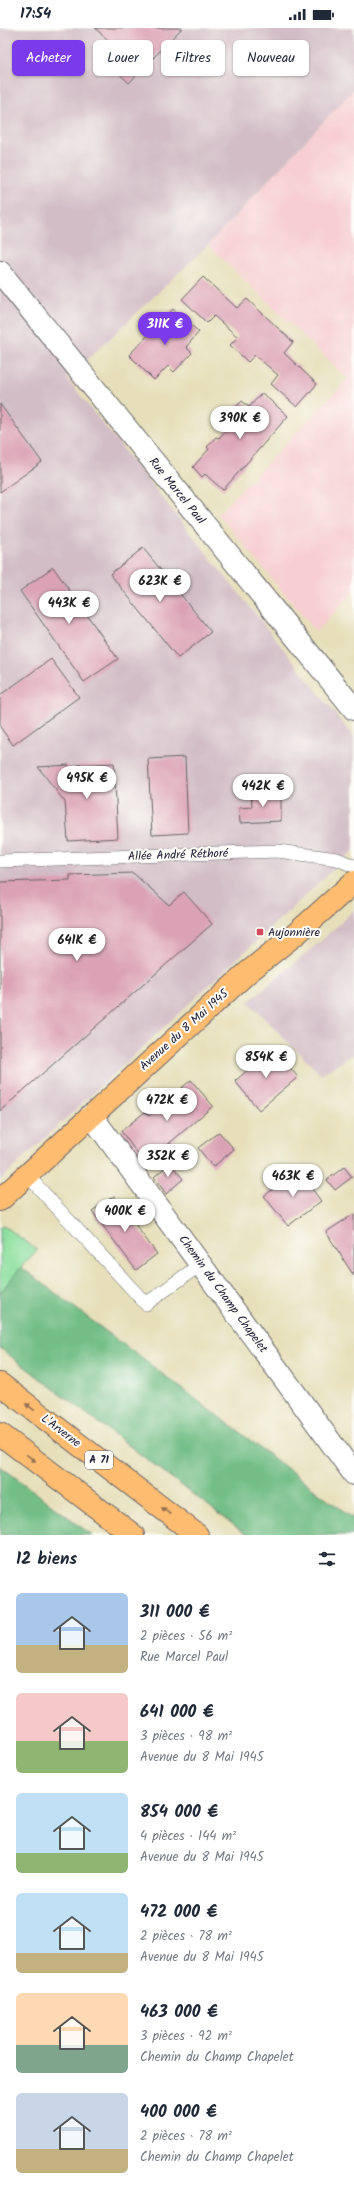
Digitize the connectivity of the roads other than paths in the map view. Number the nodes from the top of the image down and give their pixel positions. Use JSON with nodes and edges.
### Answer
{"nodes":[{"id":1,"x":0,"y":272,"type":"edge"},
{"id":2,"x":354,"y":709,"type":"edge"},
{"id":3,"x":0,"y":861,"type":"edge"},
{"id":4,"x":354,"y":866,"type":"edge"},
{"id":5,"x":354,"y":882,"type":"edge"},
{"id":6,"x":91,"y":1115,"type":"junction"},
{"id":7,"x":27,"y":1175,"type":"junction"},
{"id":8,"x":0,"y":1200,"type":"edge"},
{"id":9,"x":201,"y":1264,"type":"junction"},
{"id":10,"x":0,"y":1384,"type":"edge"},
{"id":11,"x":0,"y":1434,"type":"edge"},
{"id":12,"x":354,"y":1474,"type":"edge"},
{"id":13,"x":133,"y":1535,"type":"edge"},
{"id":14,"x":198,"y":1535,"type":"edge"}],
"edges":[{"from":1,"to":2,"type":"street","name":"Rue Marcel Paul"},
{"from":3,"to":4,"type":"lane","name":"Allée André Réthoré"},
{"from":5,"to":6,"type":"main road","name":"Avenue du 8 Mai 1945"},
{"from":6,"to":7,"type":"main road","name":"Avenue du 8 Mai 1945"},
{"from":6,"to":9,"type":"street","name":"Chemin du Champ Chapelet"},
{"from":7,"to":8,"type":"main road","name":"Avenue du 8 Mai 1945"},
{"from":7,"to":9,"type":"lane"},
{"from":9,"to":12,"type":"street","name":"Chemin du Champ Chapelet"},
{"from":14,"to":10,"type":"main road","name":"L'Arverne","number":"A 71","one_way":true},
{"from":11,"to":13,"type":"main road","one_way":true}]}
